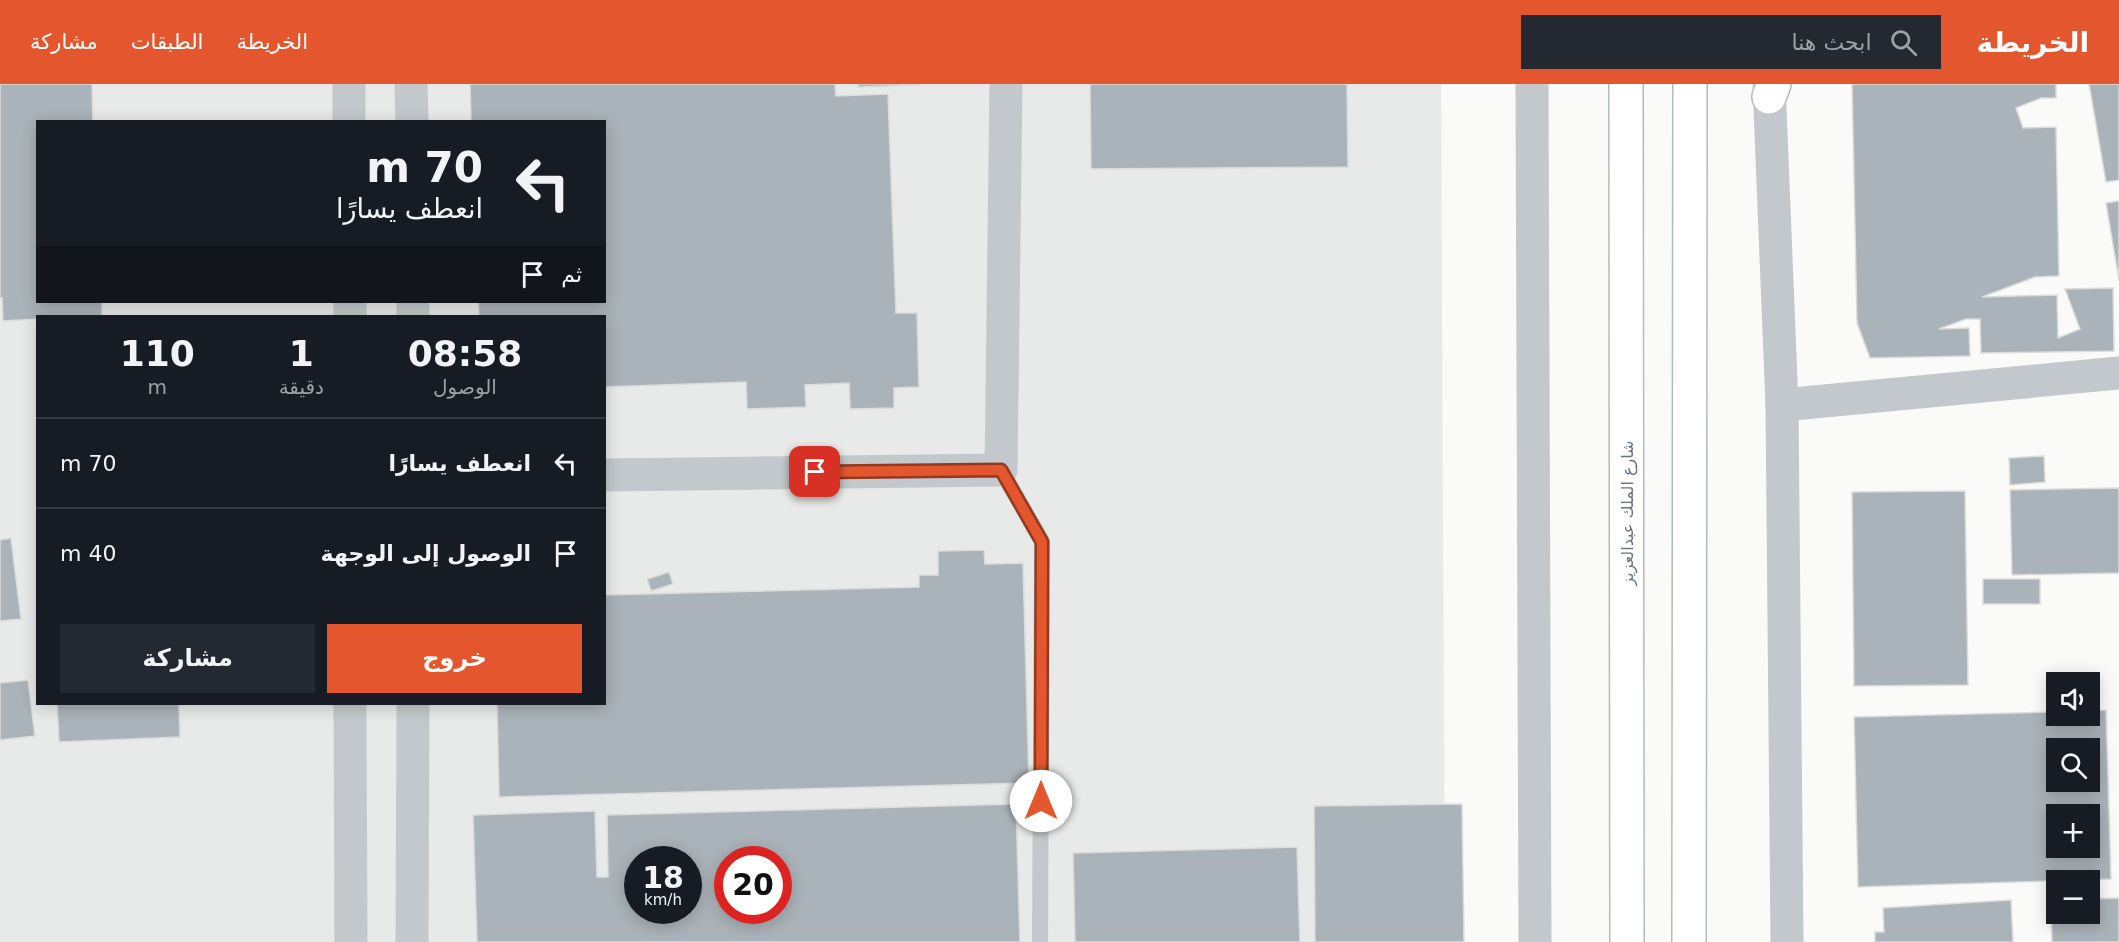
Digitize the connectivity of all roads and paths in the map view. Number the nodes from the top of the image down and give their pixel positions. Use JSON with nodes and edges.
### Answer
{"nodes":[{"id":1,"x":349,"y":84,"type":"edge"},
{"id":2,"x":411,"y":84,"type":"edge"},
{"id":3,"x":1006,"y":84,"type":"edge"},
{"id":4,"x":1532,"y":84,"type":"edge"},
{"id":5,"x":1626,"y":84,"type":"edge"},
{"id":6,"x":1690,"y":84,"type":"edge"},
{"id":7,"x":1770,"y":88,"type":"edge"},
{"id":8,"x":349,"y":120,"type":"edge"},
{"id":9,"x":411,"y":120,"type":"edge"},
{"id":10,"x":2119,"y":373,"type":"edge"},
{"id":11,"x":1782,"y":405,"type":"junction"},
{"id":12,"x":1001,"y":470,"type":"junction"},
{"id":13,"x":606,"y":476,"type":"edge"},
{"id":14,"x":350,"y":705,"type":"edge"},
{"id":15,"x":413,"y":705,"type":"edge"},
{"id":16,"x":1787,"y":894,"type":"junction"},
{"id":17,"x":351,"y":942,"type":"edge"},
{"id":18,"x":412,"y":942,"type":"edge"},
{"id":19,"x":1040,"y":942,"type":"edge"},
{"id":20,"x":1535,"y":942,"type":"edge"},
{"id":21,"x":1627,"y":942,"type":"edge"},
{"id":22,"x":1689,"y":942,"type":"edge"},
{"id":23,"x":1766,"y":942,"type":"edge"},
{"id":24,"x":1786,"y":942,"type":"edge"}],
"edges":[{"from":1,"to":8,"type":"street"},
{"from":2,"to":9,"type":"street"},
{"from":3,"to":12,"type":"street"},
{"from":4,"to":20,"type":"street"},
{"from":5,"to":21,"type":"street","name":"شارع الملك عبدالعزيز"},
{"from":6,"to":22,"type":"street"},
{"from":7,"to":11,"type":"street"},
{"from":10,"to":11,"type":"street"},
{"from":11,"to":16,"type":"street"},
{"from":12,"to":13,"type":"street"},
{"from":12,"to":19,"type":"lane"},
{"from":14,"to":17,"type":"street"},
{"from":15,"to":18,"type":"street"},
{"from":16,"to":23,"type":"street"},
{"from":16,"to":24,"type":"street"}]}
